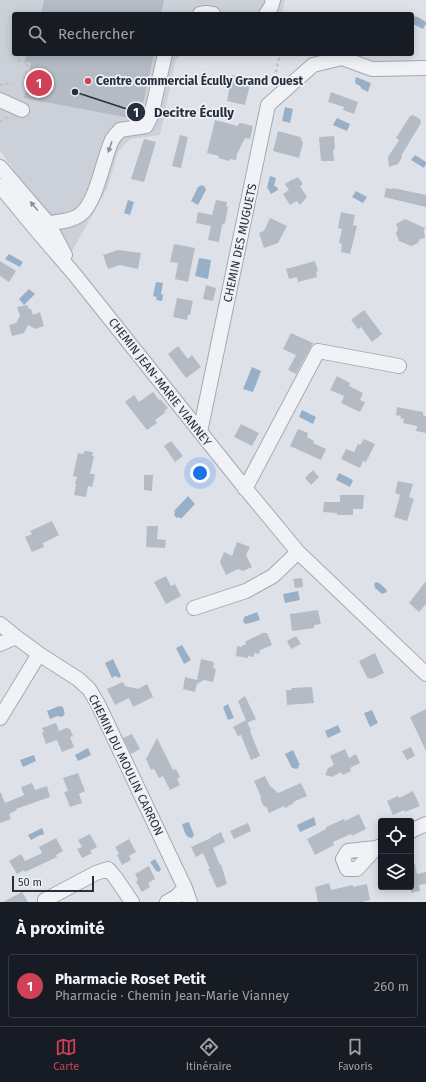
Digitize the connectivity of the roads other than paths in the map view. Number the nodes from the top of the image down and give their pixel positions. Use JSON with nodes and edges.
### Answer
{"nodes":[{"id":1,"x":273,"y":0,"type":"edge"},
{"id":2,"x":267,"y":12,"type":"edge"},
{"id":3,"x":165,"y":56,"type":"edge"},
{"id":4,"x":426,"y":68,"type":"edge"},
{"id":5,"x":0,"y":167,"type":"edge"},
{"id":6,"x":0,"y":186,"type":"edge"},
{"id":7,"x":48,"y":223,"type":"junction"},
{"id":8,"x":76,"y":275,"type":"junction"},
{"id":9,"x":399,"y":366,"type":"dead end"},
{"id":10,"x":200,"y":432,"type":"junction"},
{"id":11,"x":246,"y":489,"type":"junction"},
{"id":12,"x":298,"y":552,"type":"junction"},
{"id":13,"x":194,"y":608,"type":"dead end"},
{"id":14,"x":0,"y":624,"type":"edge"},
{"id":15,"x":16,"y":637,"type":"junction"},
{"id":16,"x":0,"y":644,"type":"edge"},
{"id":17,"x":38,"y":654,"type":"junction"},
{"id":18,"x":426,"y":674,"type":"edge"},
{"id":19,"x":0,"y":718,"type":"edge"},
{"id":20,"x":426,"y":824,"type":"edge"},
{"id":21,"x":414,"y":830,"type":"edge"},
{"id":22,"x":185,"y":888,"type":"junction"},
{"id":23,"x":44,"y":902,"type":"edge"},
{"id":24,"x":132,"y":902,"type":"edge"},
{"id":25,"x":167,"y":902,"type":"edge"},
{"id":26,"x":190,"y":902,"type":"edge"}],
"edges":[{"from":1,"to":2,"type":"street"},
{"from":3,"to":7,"type":"street","one_way":true},
{"from":4,"to":10,"type":"street","name":"CHEMIN DES MUGUETS"},
{"from":7,"to":5,"type":"street","name":"CHEMIN JEAN-MARIE VIANNEY","one_way":true},
{"from":6,"to":8,"type":"street","name":"CHEMIN JEAN-MARIE VIANNEY"},
{"from":7,"to":8,"type":"street","name":"CHEMIN JEAN-MARIE VIANNEY"},
{"from":8,"to":10,"type":"street","name":"CHEMIN JEAN-MARIE VIANNEY"},
{"from":9,"to":11,"type":"street"},
{"from":10,"to":11,"type":"street","name":"CHEMIN JEAN-MARIE VIANNEY"},
{"from":11,"to":12,"type":"street","name":"CHEMIN JEAN-MARIE VIANNEY"},
{"from":12,"to":13,"type":"street"},
{"from":12,"to":18,"type":"street","name":"CHEMIN JEAN-MARIE VIANNEY"},
{"from":14,"to":15,"type":"street","name":"CHEMIN DU MOULIN CARRON"},
{"from":15,"to":16,"type":"street"},
{"from":15,"to":17,"type":"street","name":"CHEMIN DU MOULIN CARRON"},
{"from":17,"to":19,"type":"street"},
{"from":17,"to":22,"type":"street","name":"CHEMIN DU MOULIN CARRON"},
{"from":20,"to":21,"type":"street"},
{"from":22,"to":25,"type":"street"},
{"from":22,"to":26,"type":"street","name":"CHEMIN DU MOULIN CARRON"},
{"from":23,"to":24,"type":"street"}]}
